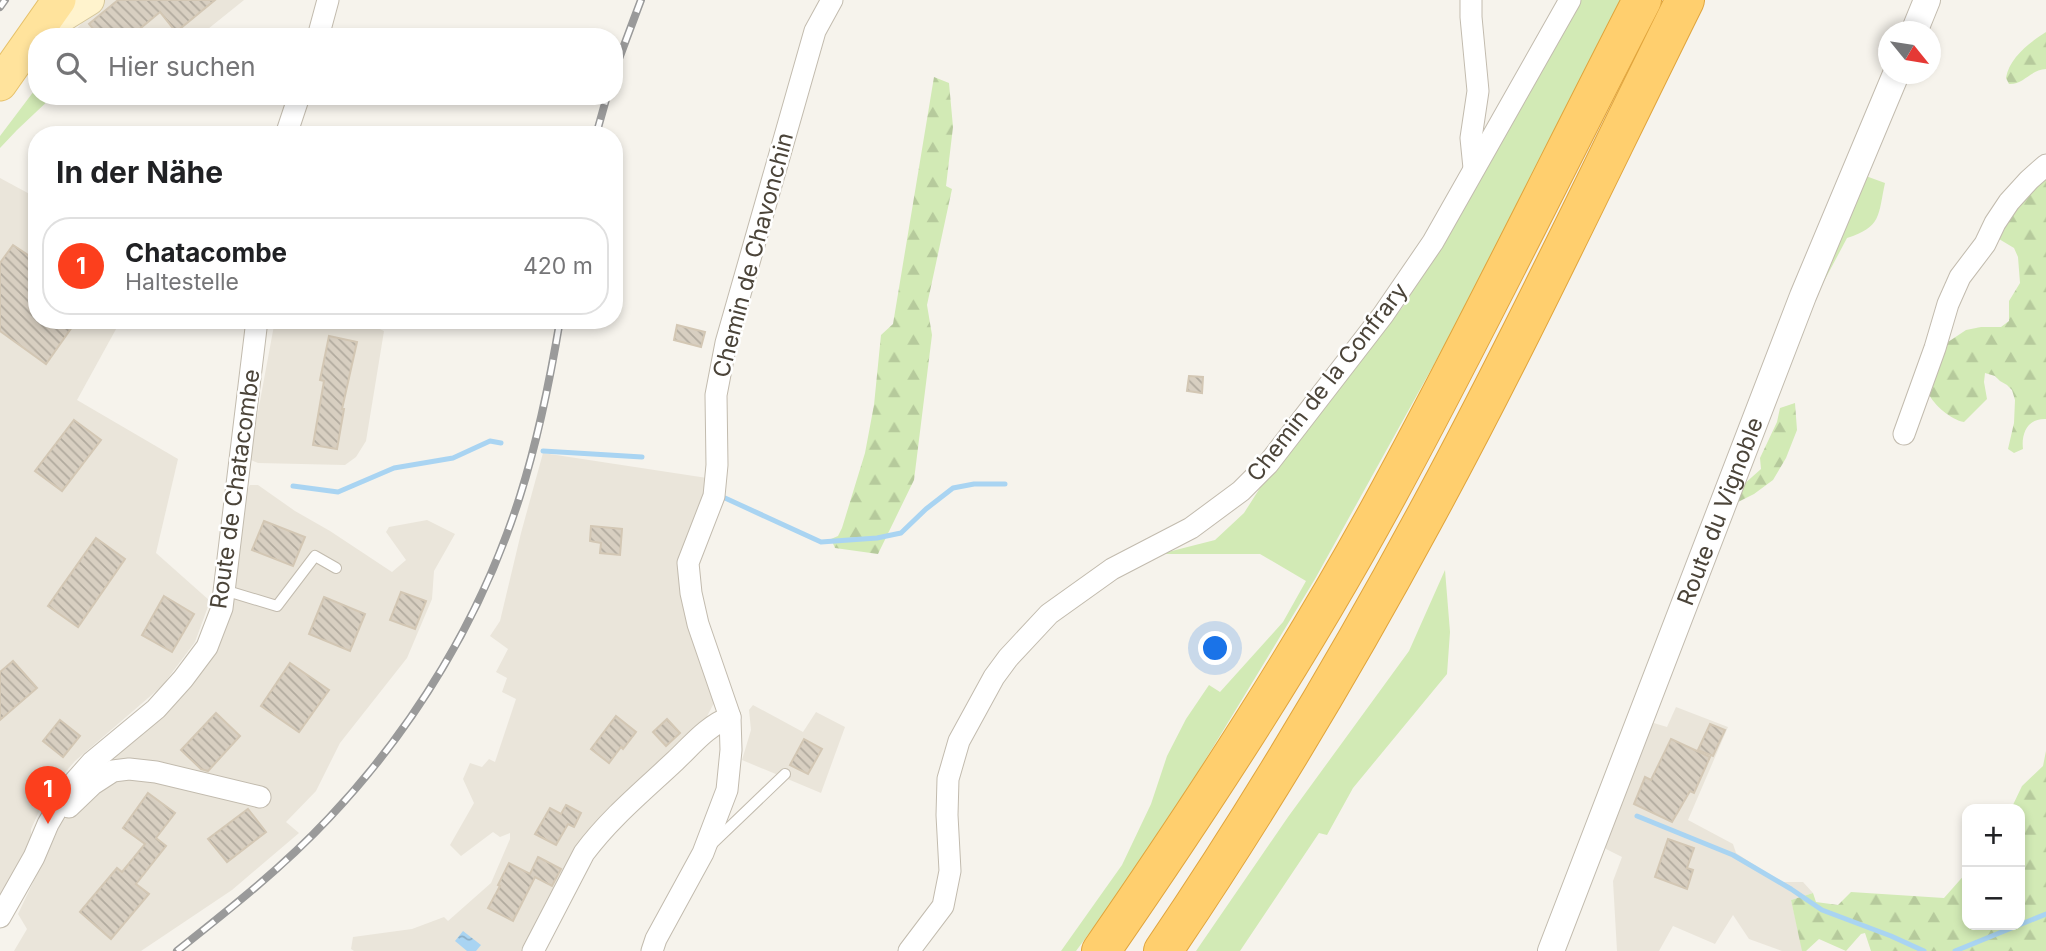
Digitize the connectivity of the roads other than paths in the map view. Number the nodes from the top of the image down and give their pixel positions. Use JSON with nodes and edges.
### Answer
{"nodes":[{"id":1,"x":59,"y":0,"type":"edge"},
{"id":2,"x":89,"y":0,"type":"edge"},
{"id":3,"x":328,"y":0,"type":"edge"},
{"id":4,"x":832,"y":0,"type":"edge"},
{"id":5,"x":1471,"y":0,"type":"edge"},
{"id":6,"x":1570,"y":0,"type":"edge"},
{"id":7,"x":1642,"y":0,"type":"edge"},
{"id":8,"x":1685,"y":0,"type":"edge"},
{"id":9,"x":1927,"y":0,"type":"edge"},
{"id":10,"x":1918,"y":21,"type":"edge"},
{"id":11,"x":39,"y":28,"type":"edge"},
{"id":12,"x":44,"y":28,"type":"edge"},
{"id":13,"x":320,"y":28,"type":"edge"},
{"id":14,"x":28,"y":44,"type":"edge"},
{"id":15,"x":0,"y":84,"type":"edge"},
{"id":16,"x":1892,"y":84,"type":"edge"},
{"id":17,"x":296,"y":105,"type":"edge"},
{"id":18,"x":289,"y":126,"type":"edge"},
{"id":19,"x":2046,"y":164,"type":"edge"},
{"id":20,"x":1474,"y":168,"type":"junction"},
{"id":21,"x":256,"y":329,"type":"edge"},
{"id":22,"x":1904,"y":434,"type":"dead end"},
{"id":23,"x":337,"y":568,"type":"dead end"},
{"id":24,"x":224,"y":590,"type":"junction"},
{"id":25,"x":730,"y":718,"type":"junction"},
{"id":26,"x":785,"y":774,"type":"dead end"},
{"id":27,"x":260,"y":797,"type":"dead end"},
{"id":28,"x":48,"y":824,"type":"junction"},
{"id":29,"x":703,"y":853,"type":"junction"},
{"id":30,"x":0,"y":917,"type":"edge"},
{"id":31,"x":533,"y":951,"type":"edge"},
{"id":32,"x":652,"y":951,"type":"edge"},
{"id":33,"x":909,"y":951,"type":"edge"},
{"id":34,"x":1101,"y":951,"type":"edge"},
{"id":35,"x":1163,"y":951,"type":"edge"},
{"id":36,"x":1551,"y":951,"type":"edge"}],
"edges":[{"from":1,"to":11,"type":"main road"},
{"from":2,"to":12,"type":"main road"},
{"from":3,"to":13,"type":"street"},
{"from":4,"to":25,"type":"street","name":"Chemin de Chavonchin"},
{"from":5,"to":20,"type":"street"},
{"from":6,"to":20,"type":"street","name":"Chemin de la Confrary"},
{"from":7,"to":34,"type":"highway"},
{"from":8,"to":35,"type":"highway"},
{"from":9,"to":10,"type":"street"},
{"from":14,"to":15,"type":"main road"},
{"from":16,"to":36,"type":"street","name":"Route du Vignoble"},
{"from":17,"to":18,"type":"street"},
{"from":19,"to":22,"type":"street"},
{"from":20,"to":33,"type":"street","name":"Chemin de la Confrary"},
{"from":21,"to":24,"type":"street","name":"Route de Chatacombe"},
{"from":23,"to":24,"type":"lane"},
{"from":24,"to":28,"type":"street","name":"Route de Chatacombe"},
{"from":25,"to":29,"type":"street","name":"Chemin de Chavonchin"},
{"from":25,"to":31,"type":"street"},
{"from":26,"to":29,"type":"lane"},
{"from":27,"to":28,"type":"street"},
{"from":28,"to":30,"type":"street","name":"Route de Chatacombe"},
{"from":29,"to":32,"type":"street","name":"Chemin de Chavonchin"}]}
